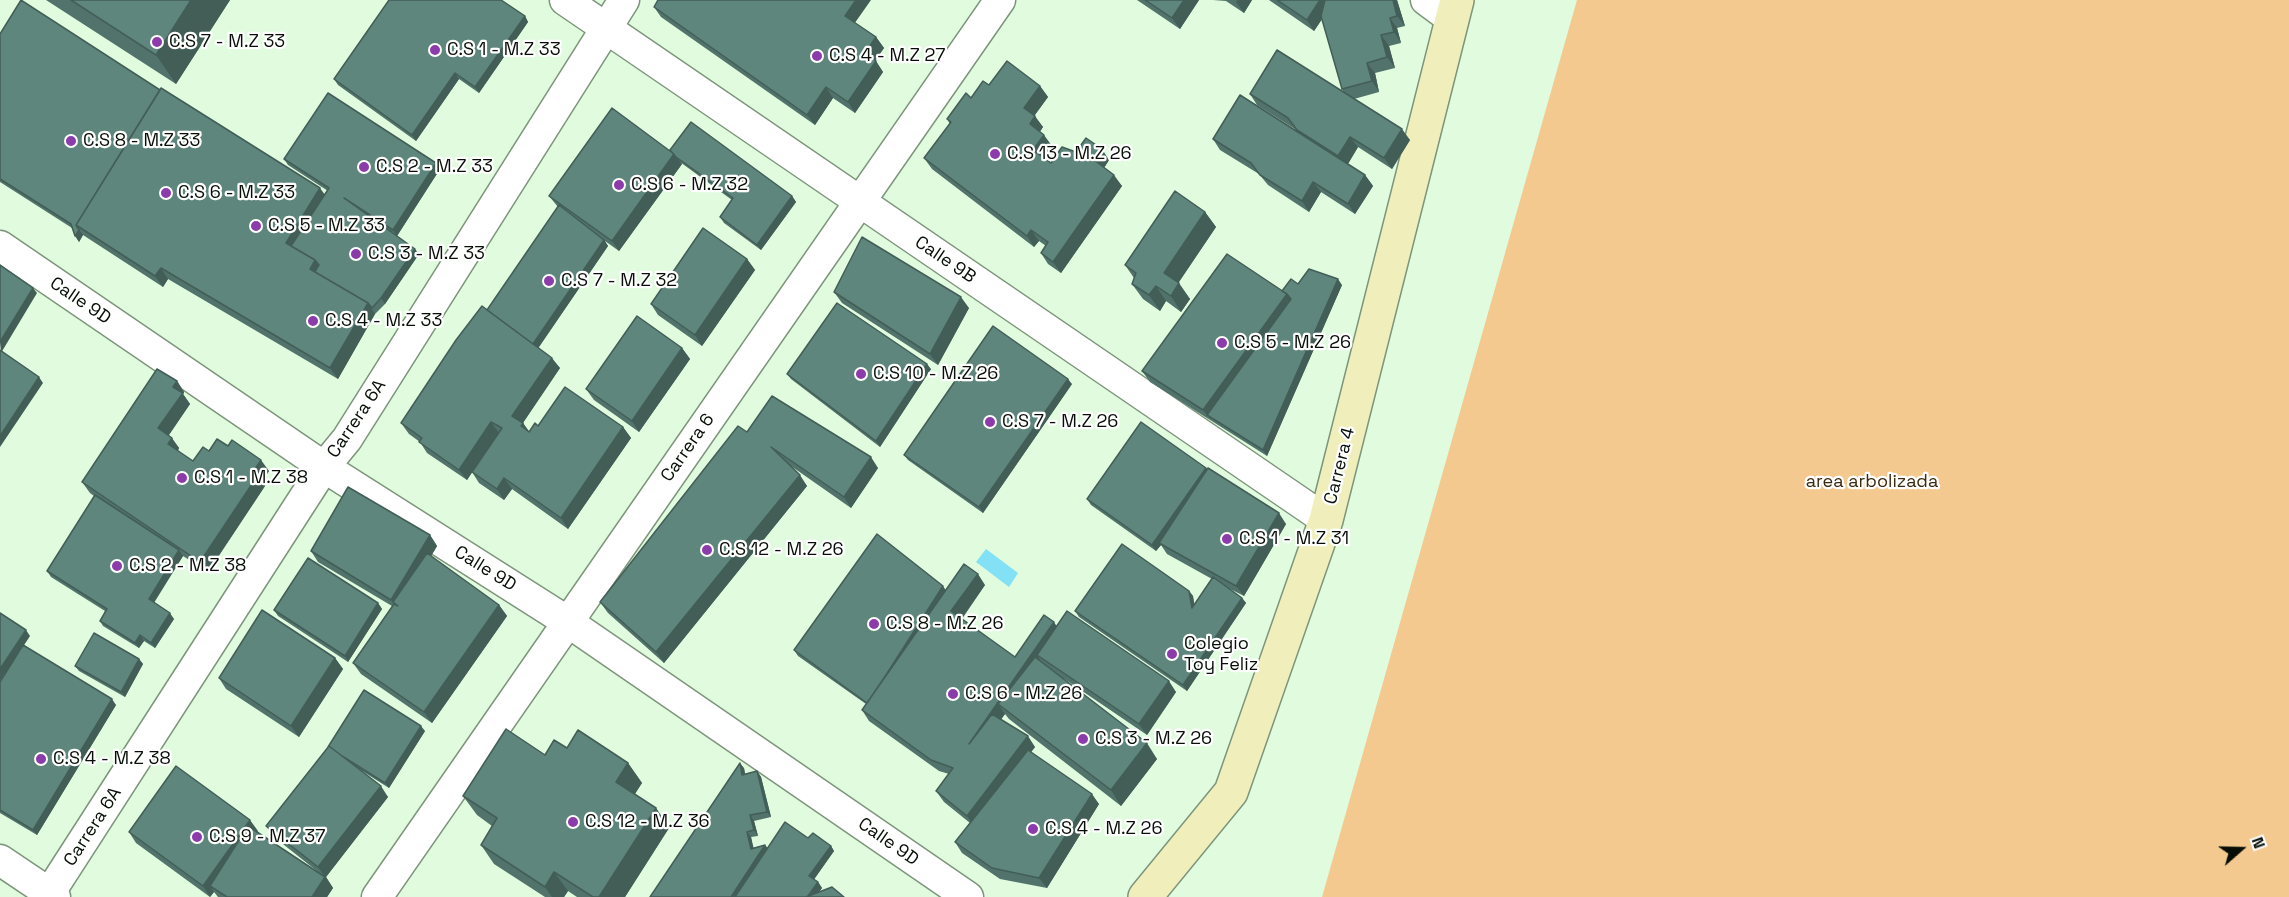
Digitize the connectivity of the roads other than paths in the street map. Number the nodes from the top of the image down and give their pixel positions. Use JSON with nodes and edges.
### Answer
{"nodes":[{"id":1,"x":565,"y":0,"type":"edge"},
{"id":2,"x":624,"y":0,"type":"edge"},
{"id":3,"x":1000,"y":0,"type":"edge"},
{"id":4,"x":1426,"y":0,"type":"edge"},
{"id":5,"x":1455,"y":10,"type":"edge"},
{"id":6,"x":606,"y":28,"type":"junction"},
{"id":7,"x":859,"y":202,"type":"junction"},
{"id":8,"x":0,"y":246,"type":"edge"},
{"id":9,"x":324,"y":467,"type":"junction"},
{"id":10,"x":1326,"y":520,"type":"junction"},
{"id":11,"x":568,"y":622,"type":"junction"},
{"id":12,"x":0,"y":860,"type":"edge"},
{"id":13,"x":51,"y":896,"type":"edge"},
{"id":14,"x":377,"y":897,"type":"edge"},
{"id":15,"x":968,"y":897,"type":"edge"},
{"id":16,"x":1145,"y":897,"type":"edge"}],
"edges":[{"from":1,"to":6,"type":"street","name":"Calle 9B"},
{"from":2,"to":6,"type":"street","name":"Carrera 6A"},
{"from":3,"to":7,"type":"street","name":"Carrera 6"},
{"from":4,"to":5,"type":"street"},
{"from":5,"to":10,"type":"main road","name":"Carrera 4"},
{"from":6,"to":7,"type":"street","name":"Calle 9B"},
{"from":6,"to":9,"type":"street","name":"Carrera 6A"},
{"from":7,"to":10,"type":"street","name":"Calle 9B"},
{"from":7,"to":11,"type":"street","name":"Carrera 6"},
{"from":8,"to":9,"type":"street","name":"Calle 9D"},
{"from":9,"to":11,"type":"street","name":"Calle 9D"},
{"from":9,"to":13,"type":"street","name":"Carrera 6A"},
{"from":10,"to":16,"type":"main road","name":"Carrera 4"},
{"from":11,"to":14,"type":"street","name":"Carrera 6"},
{"from":11,"to":15,"type":"street","name":"Calle 9D"},
{"from":12,"to":13,"type":"street"}]}
